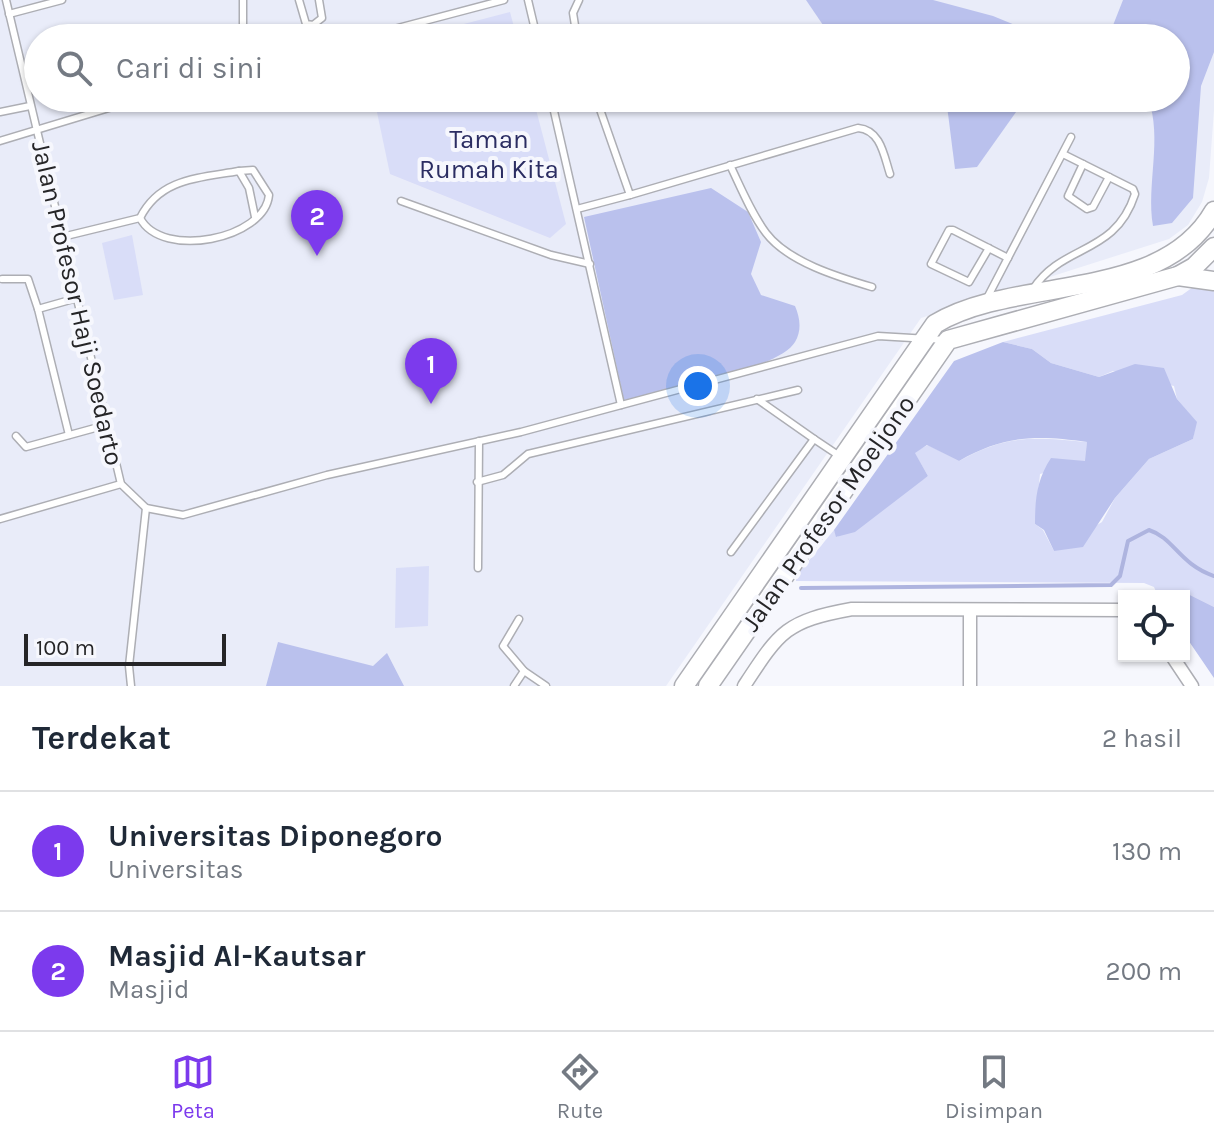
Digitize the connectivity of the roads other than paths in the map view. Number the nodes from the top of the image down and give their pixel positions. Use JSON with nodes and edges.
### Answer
{"nodes":[{"id":1,"x":6,"y":0,"type":"edge"},
{"id":2,"x":62,"y":0,"type":"edge"},
{"id":3,"x":243,"y":0,"type":"edge"},
{"id":4,"x":299,"y":0,"type":"edge"},
{"id":5,"x":319,"y":0,"type":"edge"},
{"id":6,"x":504,"y":0,"type":"edge"},
{"id":7,"x":528,"y":0,"type":"edge"},
{"id":8,"x":579,"y":0,"type":"edge"},
{"id":9,"x":9,"y":14,"type":"junction"},
{"id":10,"x":243,"y":24,"type":"edge"},
{"id":11,"x":306,"y":24,"type":"edge"},
{"id":12,"x":314,"y":24,"type":"edge"},
{"id":13,"x":413,"y":24,"type":"edge"},
{"id":14,"x":534,"y":24,"type":"edge"},
{"id":15,"x":575,"y":24,"type":"edge"},
{"id":16,"x":24,"y":80,"type":"edge"},
{"id":17,"x":24,"y":107,"type":"edge"},
{"id":18,"x":0,"y":112,"type":"edge"},
{"id":19,"x":32,"y":112,"type":"edge"},
{"id":20,"x":96,"y":112,"type":"edge"},
{"id":21,"x":554,"y":112,"type":"edge"},
{"id":22,"x":601,"y":112,"type":"edge"},
{"id":23,"x":37,"y":130,"type":"junction"},
{"id":24,"x":1071,"y":137,"type":"dead end"},
{"id":25,"x":0,"y":141,"type":"edge"},
{"id":26,"x":1063,"y":154,"type":"junction"},
{"id":27,"x":1083,"y":164,"type":"junction"},
{"id":28,"x":730,"y":165,"type":"junction"},
{"id":29,"x":239,"y":171,"type":"junction"},
{"id":30,"x":890,"y":174,"type":"dead end"},
{"id":31,"x":1109,"y":177,"type":"junction"},
{"id":32,"x":630,"y":195,"type":"junction"},
{"id":33,"x":401,"y":201,"type":"dead end"},
{"id":34,"x":577,"y":209,"type":"junction"},
{"id":35,"x":255,"y":217,"type":"junction"},
{"id":36,"x":140,"y":218,"type":"junction"},
{"id":37,"x":1211,"y":225,"type":"edge"},
{"id":38,"x":62,"y":237,"type":"junction"},
{"id":39,"x":1214,"y":247,"type":"edge"},
{"id":40,"x":989,"y":248,"type":"junction"},
{"id":41,"x":1008,"y":258,"type":"junction"},
{"id":42,"x":590,"y":264,"type":"junction"},
{"id":43,"x":1178,"y":276,"type":"junction"},
{"id":44,"x":2,"y":279,"type":"edge"},
{"id":45,"x":1214,"y":281,"type":"edge"},
{"id":46,"x":872,"y":287,"type":"dead end"},
{"id":47,"x":1029,"y":295,"type":"junction"},
{"id":48,"x":77,"y":298,"type":"junction"},
{"id":49,"x":983,"y":306,"type":"junction"},
{"id":50,"x":38,"y":309,"type":"junction"},
{"id":51,"x":924,"y":337,"type":"junction"},
{"id":52,"x":948,"y":340,"type":"junction"},
{"id":53,"x":798,"y":390,"type":"dead end"},
{"id":54,"x":757,"y":399,"type":"junction"},
{"id":55,"x":621,"y":405,"type":"junction"},
{"id":56,"x":106,"y":425,"type":"junction"},
{"id":57,"x":69,"y":435,"type":"junction"},
{"id":58,"x":16,"y":436,"type":"dead end"},
{"id":59,"x":814,"y":439,"type":"junction"},
{"id":60,"x":479,"y":441,"type":"junction"},
{"id":61,"x":841,"y":458,"type":"junction"},
{"id":62,"x":477,"y":482,"type":"junction"},
{"id":63,"x":121,"y":484,"type":"junction"},
{"id":64,"x":146,"y":508,"type":"junction"},
{"id":65,"x":0,"y":519,"type":"edge"},
{"id":66,"x":731,"y":552,"type":"dead end"},
{"id":67,"x":478,"y":568,"type":"dead end"},
{"id":68,"x":1118,"y":610,"type":"edge"},
{"id":69,"x":970,"y":611,"type":"junction"},
{"id":70,"x":519,"y":619,"type":"dead end"},
{"id":71,"x":1176,"y":662,"type":"edge"},
{"id":72,"x":524,"y":671,"type":"junction"},
{"id":73,"x":131,"y":686,"type":"edge"},
{"id":74,"x":514,"y":686,"type":"edge"},
{"id":75,"x":546,"y":686,"type":"edge"},
{"id":76,"x":684,"y":686,"type":"edge"},
{"id":77,"x":708,"y":686,"type":"edge"},
{"id":78,"x":744,"y":686,"type":"edge"},
{"id":79,"x":970,"y":686,"type":"edge"},
{"id":80,"x":1192,"y":686,"type":"edge"}],
"edges":[{"from":1,"to":9,"type":"lane","name":"Jalan Profesor Haji Soedarto"},
{"from":2,"to":9,"type":"lane"},
{"from":3,"to":10,"type":"lane"},
{"from":4,"to":11,"type":"lane"},
{"from":5,"to":12,"type":"lane"},
{"from":6,"to":13,"type":"lane"},
{"from":7,"to":14,"type":"lane"},
{"from":8,"to":15,"type":"lane"},
{"from":9,"to":16,"type":"lane","name":"Jalan Profesor Haji Soedarto"},
{"from":17,"to":18,"type":"lane"},
{"from":19,"to":23,"type":"lane","name":"Jalan Profesor Haji Soedarto"},
{"from":20,"to":23,"type":"lane"},
{"from":21,"to":34,"type":"lane"},
{"from":22,"to":32,"type":"lane"},
{"from":23,"to":25,"type":"lane"},
{"from":23,"to":38,"type":"lane","name":"Jalan Profesor Haji Soedarto"},
{"from":24,"to":26,"type":"lane"},
{"from":26,"to":27,"type":"lane"},
{"from":26,"to":41,"type":"lane"},
{"from":27,"to":31,"type":"lane"},
{"from":27,"to":31,"type":"lane"},
{"from":28,"to":30,"type":"lane"},
{"from":28,"to":32,"type":"lane"},
{"from":28,"to":46,"type":"lane"},
{"from":29,"to":35,"type":"lane"},
{"from":29,"to":35,"type":"lane"},
{"from":29,"to":36,"type":"lane"},
{"from":31,"to":47,"type":"lane"},
{"from":32,"to":34,"type":"lane"},
{"from":33,"to":42,"type":"lane"},
{"from":34,"to":42,"type":"lane"},
{"from":35,"to":36,"type":"lane"},
{"from":36,"to":38,"type":"lane"},
{"from":37,"to":47,"type":"street"},
{"from":38,"to":48,"type":"lane","name":"Jalan Profesor Haji Soedarto"},
{"from":39,"to":43,"type":"street"},
{"from":40,"to":40,"type":"lane"},
{"from":40,"to":41,"type":"lane"},
{"from":41,"to":49,"type":"lane"},
{"from":42,"to":55,"type":"lane"},
{"from":43,"to":45,"type":"street"},
{"from":43,"to":52,"type":"street"},
{"from":44,"to":50,"type":"lane"},
{"from":47,"to":49,"type":"street"},
{"from":48,"to":50,"type":"lane"},
{"from":48,"to":56,"type":"lane","name":"Jalan Profesor Haji Soedarto"},
{"from":49,"to":51,"type":"street"},
{"from":50,"to":57,"type":"lane"},
{"from":51,"to":52,"type":"lane"},
{"from":51,"to":55,"type":"lane"},
{"from":51,"to":61,"type":"street"},
{"from":52,"to":77,"type":"street","name":"Jalan Profesor Moeljono"},
{"from":53,"to":54,"type":"lane"},
{"from":54,"to":59,"type":"lane"},
{"from":54,"to":62,"type":"lane"},
{"from":55,"to":60,"type":"lane"},
{"from":56,"to":57,"type":"lane"},
{"from":56,"to":63,"type":"lane","name":"Jalan Profesor Haji Soedarto"},
{"from":57,"to":58,"type":"lane"},
{"from":59,"to":61,"type":"lane"},
{"from":59,"to":66,"type":"lane"},
{"from":60,"to":62,"type":"lane"},
{"from":60,"to":64,"type":"lane"},
{"from":61,"to":76,"type":"street"},
{"from":62,"to":67,"type":"lane"},
{"from":63,"to":64,"type":"lane"},
{"from":63,"to":65,"type":"lane","name":"Jalan Profesor Haji Soedarto"},
{"from":64,"to":73,"type":"lane"},
{"from":68,"to":69,"type":"street"},
{"from":69,"to":78,"type":"street"},
{"from":69,"to":79,"type":"street"},
{"from":70,"to":72,"type":"lane"},
{"from":71,"to":80,"type":"street"},
{"from":72,"to":74,"type":"lane"},
{"from":72,"to":75,"type":"lane"}]}
